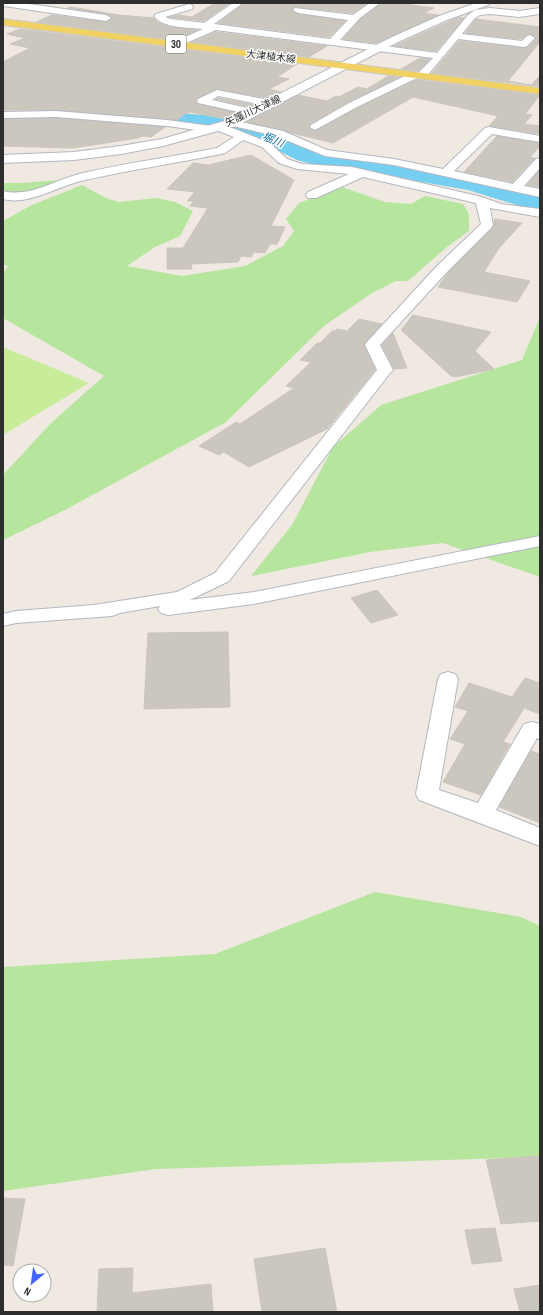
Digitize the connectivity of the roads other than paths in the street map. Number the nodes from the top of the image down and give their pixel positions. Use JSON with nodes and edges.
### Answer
{"nodes":[{"id":1,"x":8,"y":3,"type":"edge"},
{"id":2,"x":239,"y":3,"type":"edge"},
{"id":3,"x":307,"y":3,"type":"edge"},
{"id":4,"x":376,"y":3,"type":"edge"},
{"id":5,"x":485,"y":3,"type":"edge"},
{"id":6,"x":520,"y":3,"type":"edge"},
{"id":7,"x":190,"y":8,"type":"dead end"},
{"id":8,"x":47,"y":9,"type":"junction"},
{"id":9,"x":540,"y":10,"type":"edge"},
{"id":10,"x":106,"y":18,"type":"dead end"},
{"id":11,"x":355,"y":18,"type":"junction"},
{"id":12,"x":5,"y":23,"type":"edge"},
{"id":13,"x":21,"y":24,"type":"junction"},
{"id":14,"x":282,"y":24,"type":"dead end"},
{"id":15,"x":210,"y":26,"type":"junction"},
{"id":16,"x":271,"y":33,"type":"junction"},
{"id":17,"x":456,"y":36,"type":"junction"},
{"id":18,"x":530,"y":38,"type":"dead end"},
{"id":19,"x":177,"y":44,"type":"junction"},
{"id":20,"x":332,"y":44,"type":"junction"},
{"id":21,"x":376,"y":49,"type":"junction"},
{"id":22,"x":440,"y":56,"type":"junction"},
{"id":23,"x":342,"y":66,"type":"junction"},
{"id":24,"x":418,"y":75,"type":"junction"},
{"id":25,"x":540,"y":91,"type":"edge"},
{"id":26,"x":269,"y":103,"type":"junction"},
{"id":27,"x":252,"y":112,"type":"junction"},
{"id":28,"x":3,"y":115,"type":"edge"},
{"id":29,"x":232,"y":123,"type":"junction"},
{"id":30,"x":315,"y":127,"type":"dead end"},
{"id":31,"x":213,"y":128,"type":"junction"},
{"id":32,"x":242,"y":136,"type":"junction"},
{"id":33,"x":540,"y":139,"type":"edge"},
{"id":34,"x":3,"y":159,"type":"edge"},
{"id":35,"x":540,"y":161,"type":"edge"},
{"id":36,"x":362,"y":173,"type":"junction"},
{"id":37,"x":446,"y":173,"type":"junction"},
{"id":38,"x":516,"y":188,"type":"junction"},
{"id":39,"x":540,"y":194,"type":"edge"},
{"id":40,"x":3,"y":195,"type":"edge"},
{"id":41,"x":312,"y":195,"type":"dead end"},
{"id":42,"x":482,"y":201,"type":"junction"},
{"id":43,"x":540,"y":213,"type":"edge"},
{"id":44,"x":540,"y":541,"type":"edge"},
{"id":45,"x":99,"y":610,"type":"junction"},
{"id":46,"x":3,"y":620,"type":"edge"},
{"id":47,"x":448,"y":679,"type":"dead end"},
{"id":48,"x":540,"y":732,"type":"edge"},
{"id":49,"x":483,"y":814,"type":"junction"},
{"id":50,"x":540,"y":836,"type":"edge"}],
"edges":[{"from":1,"to":8,"type":"street"},
{"from":2,"to":15,"type":"street"},
{"from":3,"to":11,"type":"street"},
{"from":4,"to":11,"type":"street"},
{"from":5,"to":21,"type":"main road","name":"矢護川大津線"},
{"from":6,"to":9,"type":"street"},
{"from":7,"to":15,"type":"street"},
{"from":8,"to":10,"type":"street"},
{"from":8,"to":13,"type":"street"},
{"from":9,"to":17,"type":"street"},
{"from":11,"to":20,"type":"street"},
{"from":12,"to":13,"type":"main road","name":"大津植木線","number":"30"},
{"from":13,"to":19,"type":"main road","name":"大津植木線","number":"30"},
{"from":14,"to":16,"type":"street"},
{"from":15,"to":16,"type":"street"},
{"from":15,"to":19,"type":"street"},
{"from":16,"to":20,"type":"street"},
{"from":17,"to":18,"type":"street"},
{"from":17,"to":22,"type":"street"},
{"from":19,"to":23,"type":"main road","name":"大津植木線","number":"30"},
{"from":20,"to":21,"type":"street"},
{"from":21,"to":22,"type":"street"},
{"from":21,"to":23,"type":"main road","name":"矢護川大津線"},
{"from":22,"to":24,"type":"street"},
{"from":23,"to":24,"type":"main road","name":"大津植木線","number":"30"},
{"from":23,"to":26,"type":"main road","name":"矢護川大津線"},
{"from":24,"to":25,"type":"main road","name":"大津植木線","number":"30"},
{"from":24,"to":30,"type":"street"},
{"from":26,"to":27,"type":"main road","name":"矢護川大津線"},
{"from":26,"to":27,"type":"street"},
{"from":27,"to":29,"type":"main road","name":"矢護川大津線"},
{"from":28,"to":31,"type":"street"},
{"from":29,"to":31,"type":"main road","name":"矢護川大津線"},
{"from":29,"to":37,"type":"street"},
{"from":31,"to":32,"type":"street"},
{"from":31,"to":34,"type":"main road","name":"矢護川大津線"},
{"from":32,"to":36,"type":"street"},
{"from":32,"to":40,"type":"street"},
{"from":33,"to":37,"type":"street"},
{"from":35,"to":38,"type":"street"},
{"from":36,"to":41,"type":"street"},
{"from":36,"to":42,"type":"street"},
{"from":37,"to":38,"type":"street"},
{"from":38,"to":39,"type":"street"},
{"from":42,"to":43,"type":"street"},
{"from":42,"to":45,"type":"street"},
{"from":44,"to":45,"type":"street"},
{"from":45,"to":46,"type":"street"},
{"from":47,"to":49,"type":"street"},
{"from":48,"to":49,"type":"street"},
{"from":49,"to":50,"type":"street"}]}
